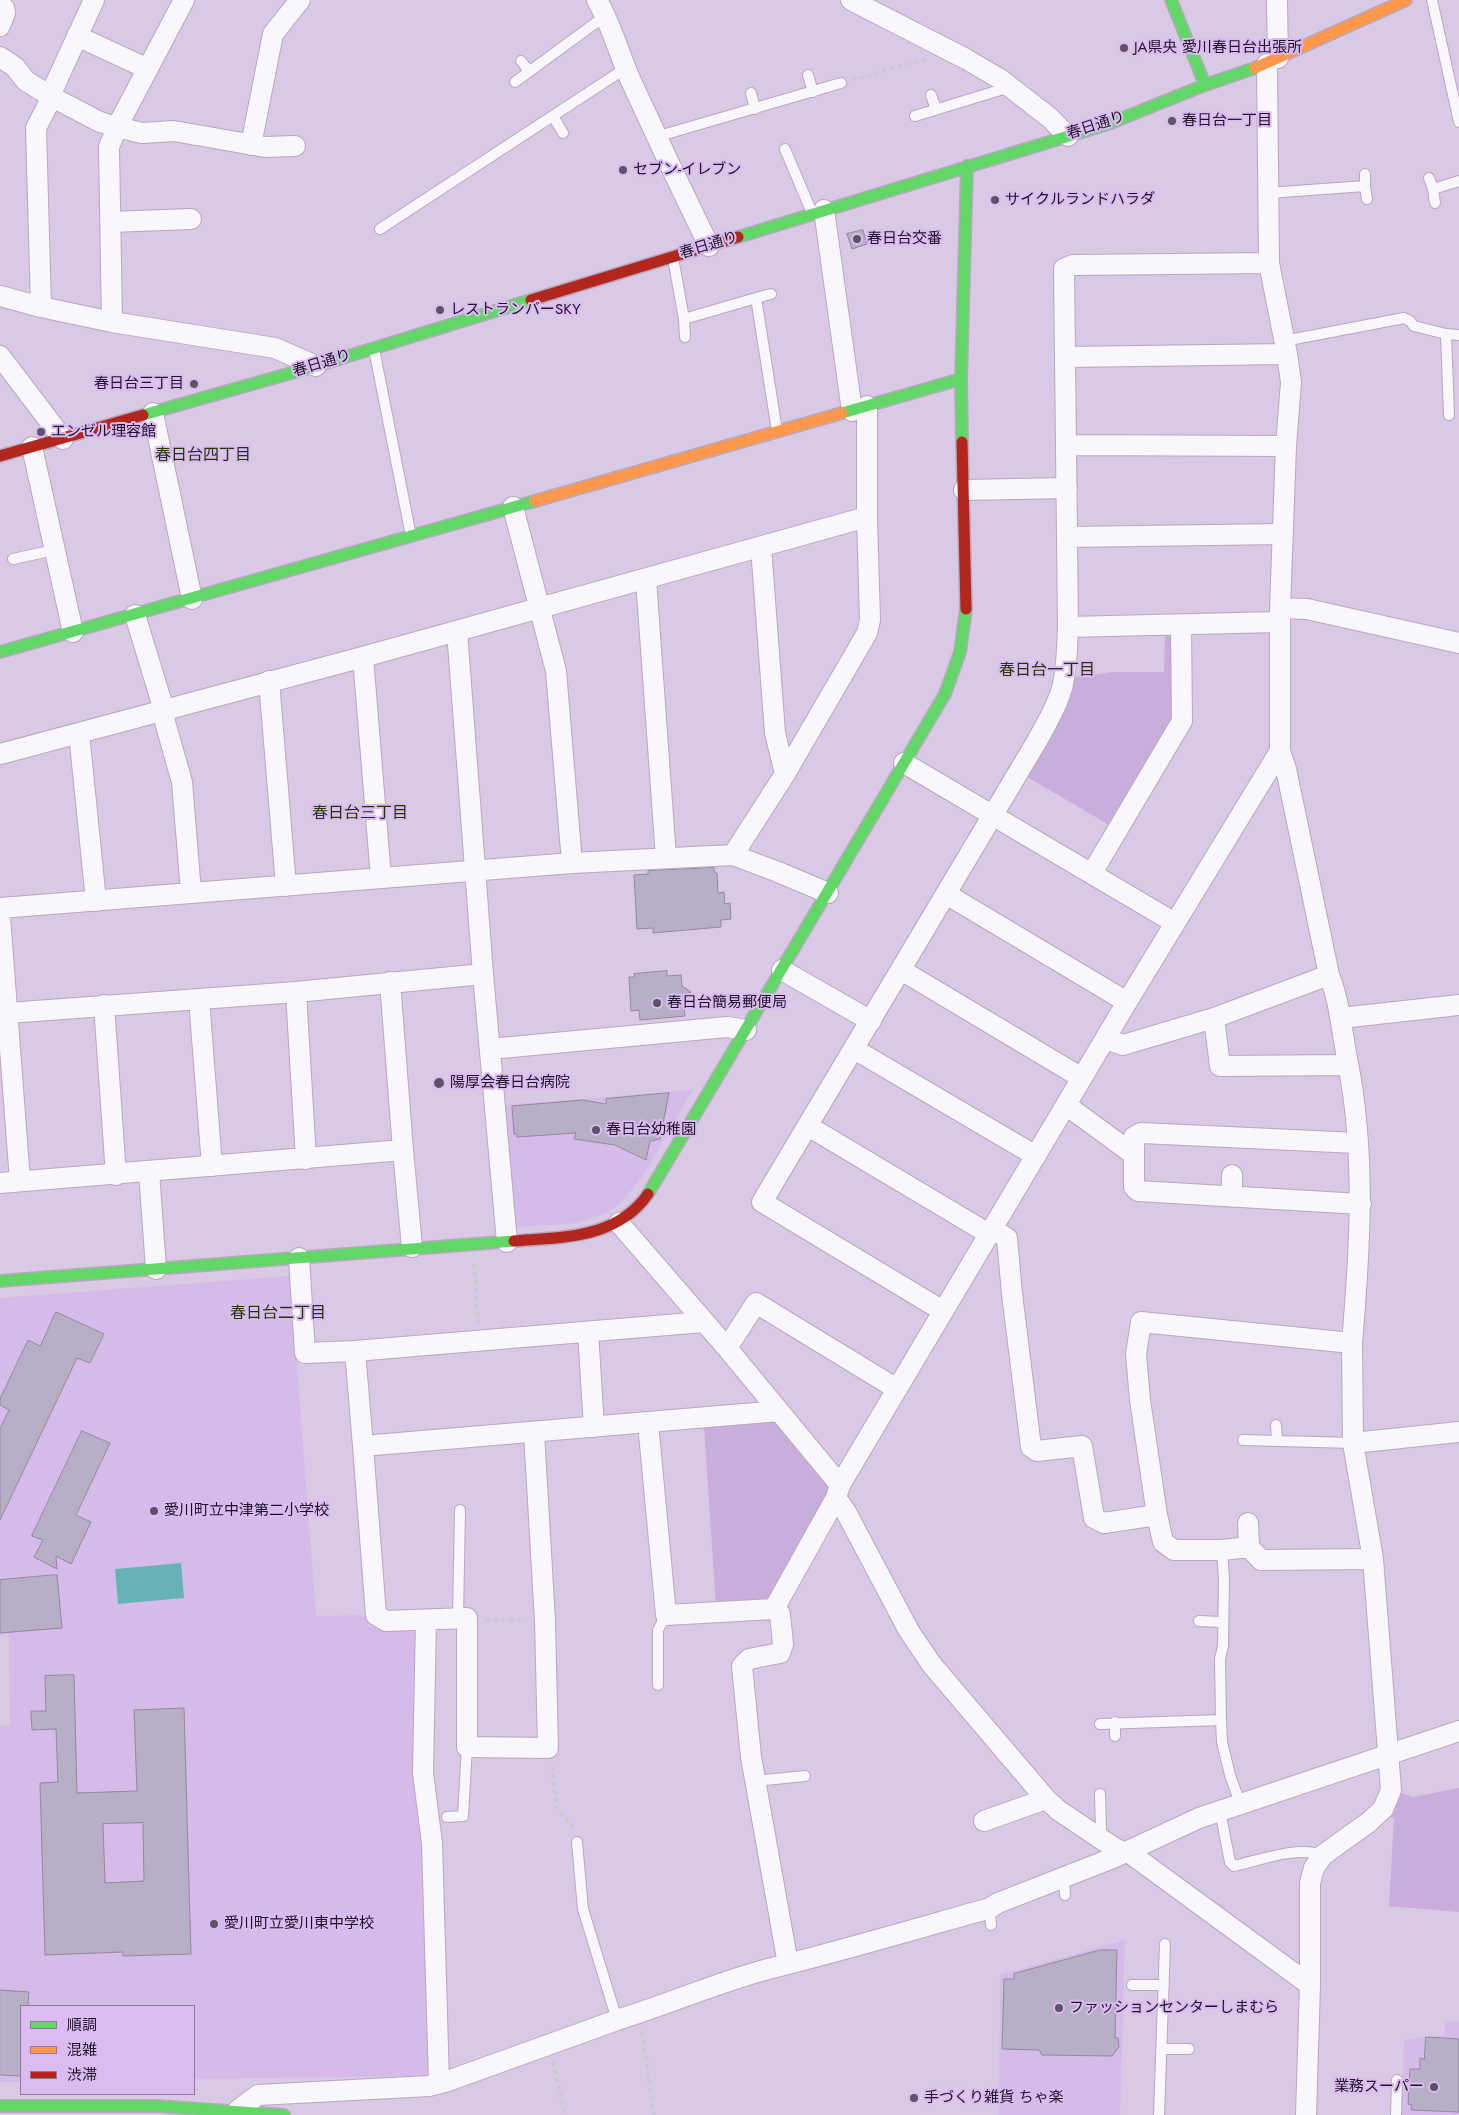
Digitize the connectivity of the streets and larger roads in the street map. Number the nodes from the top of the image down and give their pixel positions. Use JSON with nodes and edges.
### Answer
{"nodes":[{"id":1,"x":94,"y":0,"type":"edge"},
{"id":2,"x":184,"y":0,"type":"edge"},
{"id":3,"x":300,"y":0,"type":"edge"},
{"id":4,"x":853,"y":0,"type":"edge"},
{"id":5,"x":1171,"y":0,"type":"edge"},
{"id":6,"x":1277,"y":0,"type":"edge"},
{"id":7,"x":1406,"y":0,"type":"edge"},
{"id":8,"x":1382,"y":5,"type":"edge"},
{"id":9,"x":601,"y":8,"type":"edge"},
{"id":10,"x":77,"y":36,"type":"junction"},
{"id":11,"x":0,"y":57,"type":"edge"},
{"id":12,"x":1273,"y":61,"type":"junction"},
{"id":13,"x":148,"y":69,"type":"junction"},
{"id":14,"x":1205,"y":85,"type":"junction"},
{"id":15,"x":52,"y":97,"type":"junction"},
{"id":16,"x":117,"y":128,"type":"junction"},
{"id":17,"x":1068,"y":136,"type":"junction"},
{"id":18,"x":251,"y":145,"type":"junction"},
{"id":19,"x":295,"y":146,"type":"dead end"},
{"id":20,"x":966,"y":166,"type":"junction"},
{"id":21,"x":818,"y":212,"type":"junction"},
{"id":22,"x":191,"y":219,"type":"dead end"},
{"id":23,"x":110,"y":222,"type":"junction"},
{"id":24,"x":709,"y":246,"type":"junction"},
{"id":25,"x":1269,"y":263,"type":"junction"},
{"id":26,"x":0,"y":296,"type":"edge"},
{"id":27,"x":40,"y":307,"type":"junction"},
{"id":28,"x":112,"y":322,"type":"junction"},
{"id":29,"x":1285,"y":348,"type":"junction"},
{"id":30,"x":0,"y":356,"type":"edge"},
{"id":31,"x":1065,"y":357,"type":"junction"},
{"id":32,"x":316,"y":366,"type":"junction"},
{"id":33,"x":961,"y":379,"type":"junction"},
{"id":34,"x":859,"y":408,"type":"junction"},
{"id":35,"x":154,"y":413,"type":"junction"},
{"id":36,"x":62,"y":439,"type":"junction"},
{"id":37,"x":1066,"y":445,"type":"junction"},
{"id":38,"x":1286,"y":446,"type":"junction"},
{"id":39,"x":32,"y":447,"type":"junction"},
{"id":40,"x":0,"y":456,"type":"edge"},
{"id":41,"x":1067,"y":488,"type":"junction"},
{"id":42,"x":964,"y":490,"type":"junction"},
{"id":43,"x":513,"y":507,"type":"junction"},
{"id":44,"x":867,"y":517,"type":"junction"},
{"id":45,"x":1283,"y":534,"type":"junction"},
{"id":46,"x":1068,"y":537,"type":"junction"},
{"id":47,"x":761,"y":547,"type":"junction"},
{"id":48,"x":646,"y":579,"type":"junction"},
{"id":49,"x":192,"y":599,"type":"junction"},
{"id":50,"x":540,"y":607,"type":"junction"},
{"id":51,"x":136,"y":615,"type":"junction"},
{"id":52,"x":1279,"y":615,"type":"junction"},
{"id":53,"x":1181,"y":625,"type":"junction"},
{"id":54,"x":1068,"y":626,"type":"junction"},
{"id":55,"x":457,"y":631,"type":"junction"},
{"id":56,"x":73,"y":632,"type":"junction"},
{"id":57,"x":1459,"y":642,"type":"edge"},
{"id":58,"x":0,"y":652,"type":"edge"},
{"id":59,"x":363,"y":656,"type":"junction"},
{"id":60,"x":269,"y":681,"type":"junction"},
{"id":61,"x":164,"y":710,"type":"junction"},
{"id":62,"x":80,"y":733,"type":"junction"},
{"id":63,"x":1280,"y":751,"type":"junction"},
{"id":64,"x":0,"y":754,"type":"edge"},
{"id":65,"x":904,"y":763,"type":"junction"},
{"id":66,"x":785,"y":774,"type":"junction"},
{"id":67,"x":993,"y":815,"type":"junction"},
{"id":68,"x":733,"y":855,"type":"junction"},
{"id":69,"x":666,"y":858,"type":"junction"},
{"id":70,"x":572,"y":863,"type":"junction"},
{"id":71,"x":476,"y":872,"type":"junction"},
{"id":72,"x":1092,"y":874,"type":"junction"},
{"id":73,"x":381,"y":878,"type":"junction"},
{"id":74,"x":286,"y":886,"type":"junction"},
{"id":75,"x":192,"y":892,"type":"junction"},
{"id":76,"x":828,"y":893,"type":"junction"},
{"id":77,"x":946,"y":894,"type":"junction"},
{"id":78,"x":96,"y":901,"type":"junction"},
{"id":79,"x":0,"y":908,"type":"edge"},
{"id":80,"x":0,"y":916,"type":"edge"},
{"id":81,"x":1175,"y":923,"type":"junction"},
{"id":82,"x":782,"y":970,"type":"junction"},
{"id":83,"x":902,"y":970,"type":"junction"},
{"id":84,"x":483,"y":974,"type":"junction"},
{"id":85,"x":1329,"y":975,"type":"junction"},
{"id":86,"x":390,"y":982,"type":"junction"},
{"id":87,"x":296,"y":992,"type":"junction"},
{"id":88,"x":199,"y":999,"type":"junction"},
{"id":89,"x":1127,"y":1002,"type":"junction"},
{"id":90,"x":104,"y":1005,"type":"junction"},
{"id":91,"x":1459,"y":1005,"type":"edge"},
{"id":92,"x":8,"y":1012,"type":"junction"},
{"id":93,"x":1214,"y":1018,"type":"junction"},
{"id":94,"x":1341,"y":1018,"type":"junction"},
{"id":95,"x":871,"y":1021,"type":"junction"},
{"id":96,"x":746,"y":1030,"type":"junction"},
{"id":97,"x":1106,"y":1039,"type":"junction"},
{"id":98,"x":490,"y":1049,"type":"junction"},
{"id":99,"x":854,"y":1049,"type":"junction"},
{"id":100,"x":1348,"y":1065,"type":"junction"},
{"id":101,"x":1082,"y":1078,"type":"junction"},
{"id":102,"x":1066,"y":1105,"type":"junction"},
{"id":103,"x":808,"y":1126,"type":"junction"},
{"id":104,"x":1357,"y":1144,"type":"junction"},
{"id":105,"x":403,"y":1150,"type":"junction"},
{"id":106,"x":1133,"y":1154,"type":"junction"},
{"id":107,"x":1036,"y":1156,"type":"junction"},
{"id":108,"x":306,"y":1159,"type":"junction"},
{"id":109,"x":212,"y":1166,"type":"junction"},
{"id":110,"x":149,"y":1172,"type":"junction"},
{"id":111,"x":116,"y":1175,"type":"junction"},
{"id":112,"x":1232,"y":1175,"type":"dead end"},
{"id":113,"x":20,"y":1181,"type":"junction"},
{"id":114,"x":0,"y":1183,"type":"edge"},
{"id":115,"x":1232,"y":1197,"type":"junction"},
{"id":116,"x":1361,"y":1204,"type":"junction"},
{"id":117,"x":619,"y":1223,"type":"junction"},
{"id":118,"x":990,"y":1231,"type":"junction"},
{"id":119,"x":507,"y":1242,"type":"junction"},
{"id":120,"x":412,"y":1248,"type":"junction"},
{"id":121,"x":299,"y":1258,"type":"junction"},
{"id":122,"x":156,"y":1269,"type":"junction"},
{"id":123,"x":0,"y":1281,"type":"edge"},
{"id":124,"x":943,"y":1311,"type":"junction"},
{"id":125,"x":703,"y":1322,"type":"junction"},
{"id":126,"x":588,"y":1332,"type":"junction"},
{"id":127,"x":1352,"y":1343,"type":"junction"},
{"id":128,"x":727,"y":1348,"type":"junction"},
{"id":129,"x":355,"y":1351,"type":"junction"},
{"id":130,"x":897,"y":1389,"type":"junction"},
{"id":131,"x":779,"y":1412,"type":"junction"},
{"id":132,"x":648,"y":1423,"type":"junction"},
{"id":133,"x":594,"y":1427,"type":"junction"},
{"id":134,"x":534,"y":1432,"type":"junction"},
{"id":135,"x":1459,"y":1432,"type":"edge"},
{"id":136,"x":1352,"y":1443,"type":"junction"},
{"id":137,"x":363,"y":1446,"type":"junction"},
{"id":138,"x":838,"y":1491,"type":"junction"},
{"id":139,"x":1157,"y":1515,"type":"junction"},
{"id":140,"x":1248,"y":1523,"type":"dead end"},
{"id":141,"x":1249,"y":1547,"type":"junction"},
{"id":142,"x":1373,"y":1559,"type":"junction"},
{"id":143,"x":774,"y":1609,"type":"junction"},
{"id":144,"x":426,"y":1620,"type":"junction"},
{"id":145,"x":1459,"y":1731,"type":"edge"},
{"id":146,"x":1389,"y":1754,"type":"junction"},
{"id":147,"x":1046,"y":1799,"type":"junction"},
{"id":148,"x":984,"y":1821,"type":"dead end"},
{"id":149,"x":1124,"y":1851,"type":"junction"},
{"id":150,"x":788,"y":1964,"type":"junction"},
{"id":151,"x":1310,"y":1985,"type":"junction"},
{"id":152,"x":439,"y":2082,"type":"junction"},
{"id":153,"x":0,"y":2106,"type":"edge"},
{"id":154,"x":156,"y":2110,"type":"edge"},
{"id":155,"x":238,"y":2110,"type":"junction"},
{"id":156,"x":189,"y":2112,"type":"edge"},
{"id":157,"x":284,"y":2115,"type":"edge"},
{"id":158,"x":1306,"y":2115,"type":"edge"}],
"edges":[{"from":1,"to":10,"type":"street"},
{"from":2,"to":13,"type":"street"},
{"from":3,"to":18,"type":"street"},
{"from":4,"to":17,"type":"street"},
{"from":5,"to":14,"type":"street"},
{"from":6,"to":12,"type":"street"},
{"from":7,"to":8,"type":"street","name":"春日通り"},
{"from":8,"to":12,"type":"street","name":"春日通り"},
{"from":9,"to":24,"type":"street"},
{"from":10,"to":13,"type":"street"},
{"from":10,"to":15,"type":"street"},
{"from":11,"to":15,"type":"street"},
{"from":12,"to":14,"type":"street","name":"春日通り"},
{"from":12,"to":25,"type":"street"},
{"from":13,"to":16,"type":"street"},
{"from":14,"to":17,"type":"street","name":"春日通り"},
{"from":15,"to":16,"type":"street"},
{"from":15,"to":27,"type":"street"},
{"from":16,"to":18,"type":"street"},
{"from":16,"to":23,"type":"street"},
{"from":17,"to":20,"type":"street","name":"春日通り"},
{"from":18,"to":19,"type":"street"},
{"from":20,"to":21,"type":"street","name":"春日通り"},
{"from":20,"to":33,"type":"street"},
{"from":21,"to":24,"type":"street","name":"春日通り"},
{"from":21,"to":34,"type":"street"},
{"from":22,"to":23,"type":"street"},
{"from":23,"to":28,"type":"street"},
{"from":24,"to":32,"type":"street","name":"春日通り"},
{"from":25,"to":29,"type":"street"},
{"from":25,"to":31,"type":"street"},
{"from":26,"to":27,"type":"street"},
{"from":27,"to":28,"type":"street"},
{"from":28,"to":32,"type":"street"},
{"from":29,"to":31,"type":"street"},
{"from":29,"to":38,"type":"street"},
{"from":30,"to":36,"type":"street"},
{"from":31,"to":37,"type":"street"},
{"from":32,"to":35,"type":"street","name":"春日通り"},
{"from":33,"to":34,"type":"street"},
{"from":33,"to":42,"type":"street"},
{"from":34,"to":43,"type":"street"},
{"from":34,"to":44,"type":"street"},
{"from":35,"to":36,"type":"street","name":"春日通り"},
{"from":35,"to":49,"type":"street"},
{"from":36,"to":39,"type":"street","name":"春日通り"},
{"from":37,"to":38,"type":"street"},
{"from":37,"to":41,"type":"street"},
{"from":38,"to":45,"type":"street"},
{"from":39,"to":40,"type":"street","name":"春日通り"},
{"from":39,"to":56,"type":"street"},
{"from":41,"to":42,"type":"street"},
{"from":41,"to":46,"type":"street"},
{"from":42,"to":65,"type":"street"},
{"from":43,"to":49,"type":"street"},
{"from":43,"to":50,"type":"street"},
{"from":44,"to":47,"type":"street"},
{"from":44,"to":66,"type":"street"},
{"from":45,"to":46,"type":"street"},
{"from":45,"to":52,"type":"street"},
{"from":46,"to":54,"type":"street"},
{"from":47,"to":48,"type":"street"},
{"from":47,"to":66,"type":"street"},
{"from":48,"to":50,"type":"street"},
{"from":48,"to":69,"type":"street"},
{"from":49,"to":51,"type":"street"},
{"from":50,"to":55,"type":"street"},
{"from":50,"to":70,"type":"street"},
{"from":51,"to":56,"type":"street"},
{"from":51,"to":61,"type":"street"},
{"from":52,"to":53,"type":"street"},
{"from":52,"to":57,"type":"street"},
{"from":52,"to":63,"type":"street"},
{"from":53,"to":54,"type":"street"},
{"from":53,"to":72,"type":"street"},
{"from":54,"to":67,"type":"street"},
{"from":55,"to":59,"type":"street"},
{"from":55,"to":71,"type":"street"},
{"from":56,"to":58,"type":"street"},
{"from":59,"to":60,"type":"street"},
{"from":59,"to":73,"type":"street"},
{"from":60,"to":61,"type":"street"},
{"from":60,"to":74,"type":"street"},
{"from":61,"to":62,"type":"street"},
{"from":61,"to":75,"type":"street"},
{"from":62,"to":64,"type":"street"},
{"from":62,"to":78,"type":"street"},
{"from":63,"to":81,"type":"street"},
{"from":63,"to":85,"type":"street"},
{"from":65,"to":67,"type":"street"},
{"from":65,"to":76,"type":"street"},
{"from":66,"to":68,"type":"street"},
{"from":67,"to":72,"type":"street"},
{"from":67,"to":77,"type":"street"},
{"from":68,"to":69,"type":"street"},
{"from":68,"to":76,"type":"street"},
{"from":69,"to":70,"type":"street"},
{"from":70,"to":71,"type":"street"},
{"from":71,"to":73,"type":"street"},
{"from":71,"to":84,"type":"street"},
{"from":72,"to":81,"type":"street"},
{"from":73,"to":74,"type":"street"},
{"from":74,"to":75,"type":"street"},
{"from":75,"to":78,"type":"street"},
{"from":76,"to":82,"type":"street"},
{"from":77,"to":83,"type":"street"},
{"from":77,"to":89,"type":"street"},
{"from":78,"to":79,"type":"street"},
{"from":80,"to":92,"type":"street"},
{"from":81,"to":89,"type":"street"},
{"from":82,"to":95,"type":"street"},
{"from":82,"to":96,"type":"street"},
{"from":83,"to":95,"type":"street"},
{"from":83,"to":101,"type":"street"},
{"from":84,"to":86,"type":"street"},
{"from":84,"to":98,"type":"street"},
{"from":85,"to":93,"type":"street"},
{"from":85,"to":94,"type":"street"},
{"from":86,"to":87,"type":"street"},
{"from":86,"to":105,"type":"street"},
{"from":87,"to":88,"type":"street"},
{"from":87,"to":108,"type":"street"},
{"from":88,"to":90,"type":"street"},
{"from":88,"to":109,"type":"street"},
{"from":89,"to":97,"type":"street"},
{"from":90,"to":92,"type":"street"},
{"from":90,"to":111,"type":"street"},
{"from":91,"to":94,"type":"street"},
{"from":92,"to":113,"type":"street"},
{"from":93,"to":97,"type":"street"},
{"from":93,"to":100,"type":"street"},
{"from":94,"to":100,"type":"street"},
{"from":95,"to":99,"type":"street"},
{"from":96,"to":98,"type":"street"},
{"from":96,"to":117,"type":"street"},
{"from":97,"to":101,"type":"street"},
{"from":98,"to":119,"type":"street"},
{"from":99,"to":103,"type":"street"},
{"from":99,"to":107,"type":"street"},
{"from":100,"to":104,"type":"street"},
{"from":101,"to":102,"type":"street"},
{"from":102,"to":106,"type":"street"},
{"from":102,"to":107,"type":"street"},
{"from":103,"to":118,"type":"street"},
{"from":103,"to":124,"type":"street"},
{"from":104,"to":106,"type":"street"},
{"from":104,"to":116,"type":"street"},
{"from":105,"to":108,"type":"street"},
{"from":105,"to":120,"type":"street"},
{"from":106,"to":115,"type":"street"},
{"from":107,"to":118,"type":"street"},
{"from":108,"to":109,"type":"street"},
{"from":109,"to":110,"type":"street"},
{"from":110,"to":111,"type":"street"},
{"from":110,"to":122,"type":"street"},
{"from":111,"to":113,"type":"street"},
{"from":112,"to":115,"type":"street"},
{"from":113,"to":114,"type":"street"},
{"from":115,"to":116,"type":"street"},
{"from":116,"to":127,"type":"street"},
{"from":117,"to":119,"type":"street"},
{"from":117,"to":125,"type":"street"},
{"from":118,"to":124,"type":"street"},
{"from":118,"to":139,"type":"street"},
{"from":119,"to":120,"type":"street"},
{"from":120,"to":121,"type":"street"},
{"from":121,"to":122,"type":"street"},
{"from":121,"to":129,"type":"street"},
{"from":122,"to":123,"type":"street"},
{"from":124,"to":130,"type":"street"},
{"from":125,"to":126,"type":"street"},
{"from":125,"to":128,"type":"street"},
{"from":126,"to":129,"type":"street"},
{"from":126,"to":133,"type":"street"},
{"from":127,"to":136,"type":"street"},
{"from":127,"to":139,"type":"street"},
{"from":128,"to":130,"type":"street"},
{"from":128,"to":131,"type":"street"},
{"from":129,"to":137,"type":"street"},
{"from":130,"to":138,"type":"street"},
{"from":131,"to":132,"type":"street"},
{"from":131,"to":138,"type":"street"},
{"from":132,"to":133,"type":"street"},
{"from":132,"to":143,"type":"street"},
{"from":133,"to":134,"type":"street"},
{"from":134,"to":137,"type":"street"},
{"from":134,"to":144,"type":"street"},
{"from":135,"to":136,"type":"street"},
{"from":136,"to":142,"type":"street"},
{"from":137,"to":144,"type":"street"},
{"from":138,"to":143,"type":"street"},
{"from":138,"to":147,"type":"street"},
{"from":139,"to":141,"type":"street"},
{"from":140,"to":141,"type":"street"},
{"from":141,"to":142,"type":"street"},
{"from":142,"to":146,"type":"street"},
{"from":143,"to":150,"type":"street"},
{"from":144,"to":152,"type":"street"},
{"from":145,"to":146,"type":"street"},
{"from":146,"to":149,"type":"street"},
{"from":146,"to":151,"type":"street"},
{"from":147,"to":148,"type":"street"},
{"from":147,"to":149,"type":"street"},
{"from":149,"to":150,"type":"street"},
{"from":149,"to":151,"type":"street"},
{"from":150,"to":152,"type":"street"},
{"from":151,"to":158,"type":"street"},
{"from":152,"to":155,"type":"street"},
{"from":153,"to":154,"type":"street"},
{"from":154,"to":156,"type":"street"},
{"from":155,"to":156,"type":"street"},
{"from":155,"to":157,"type":"street"}]}
